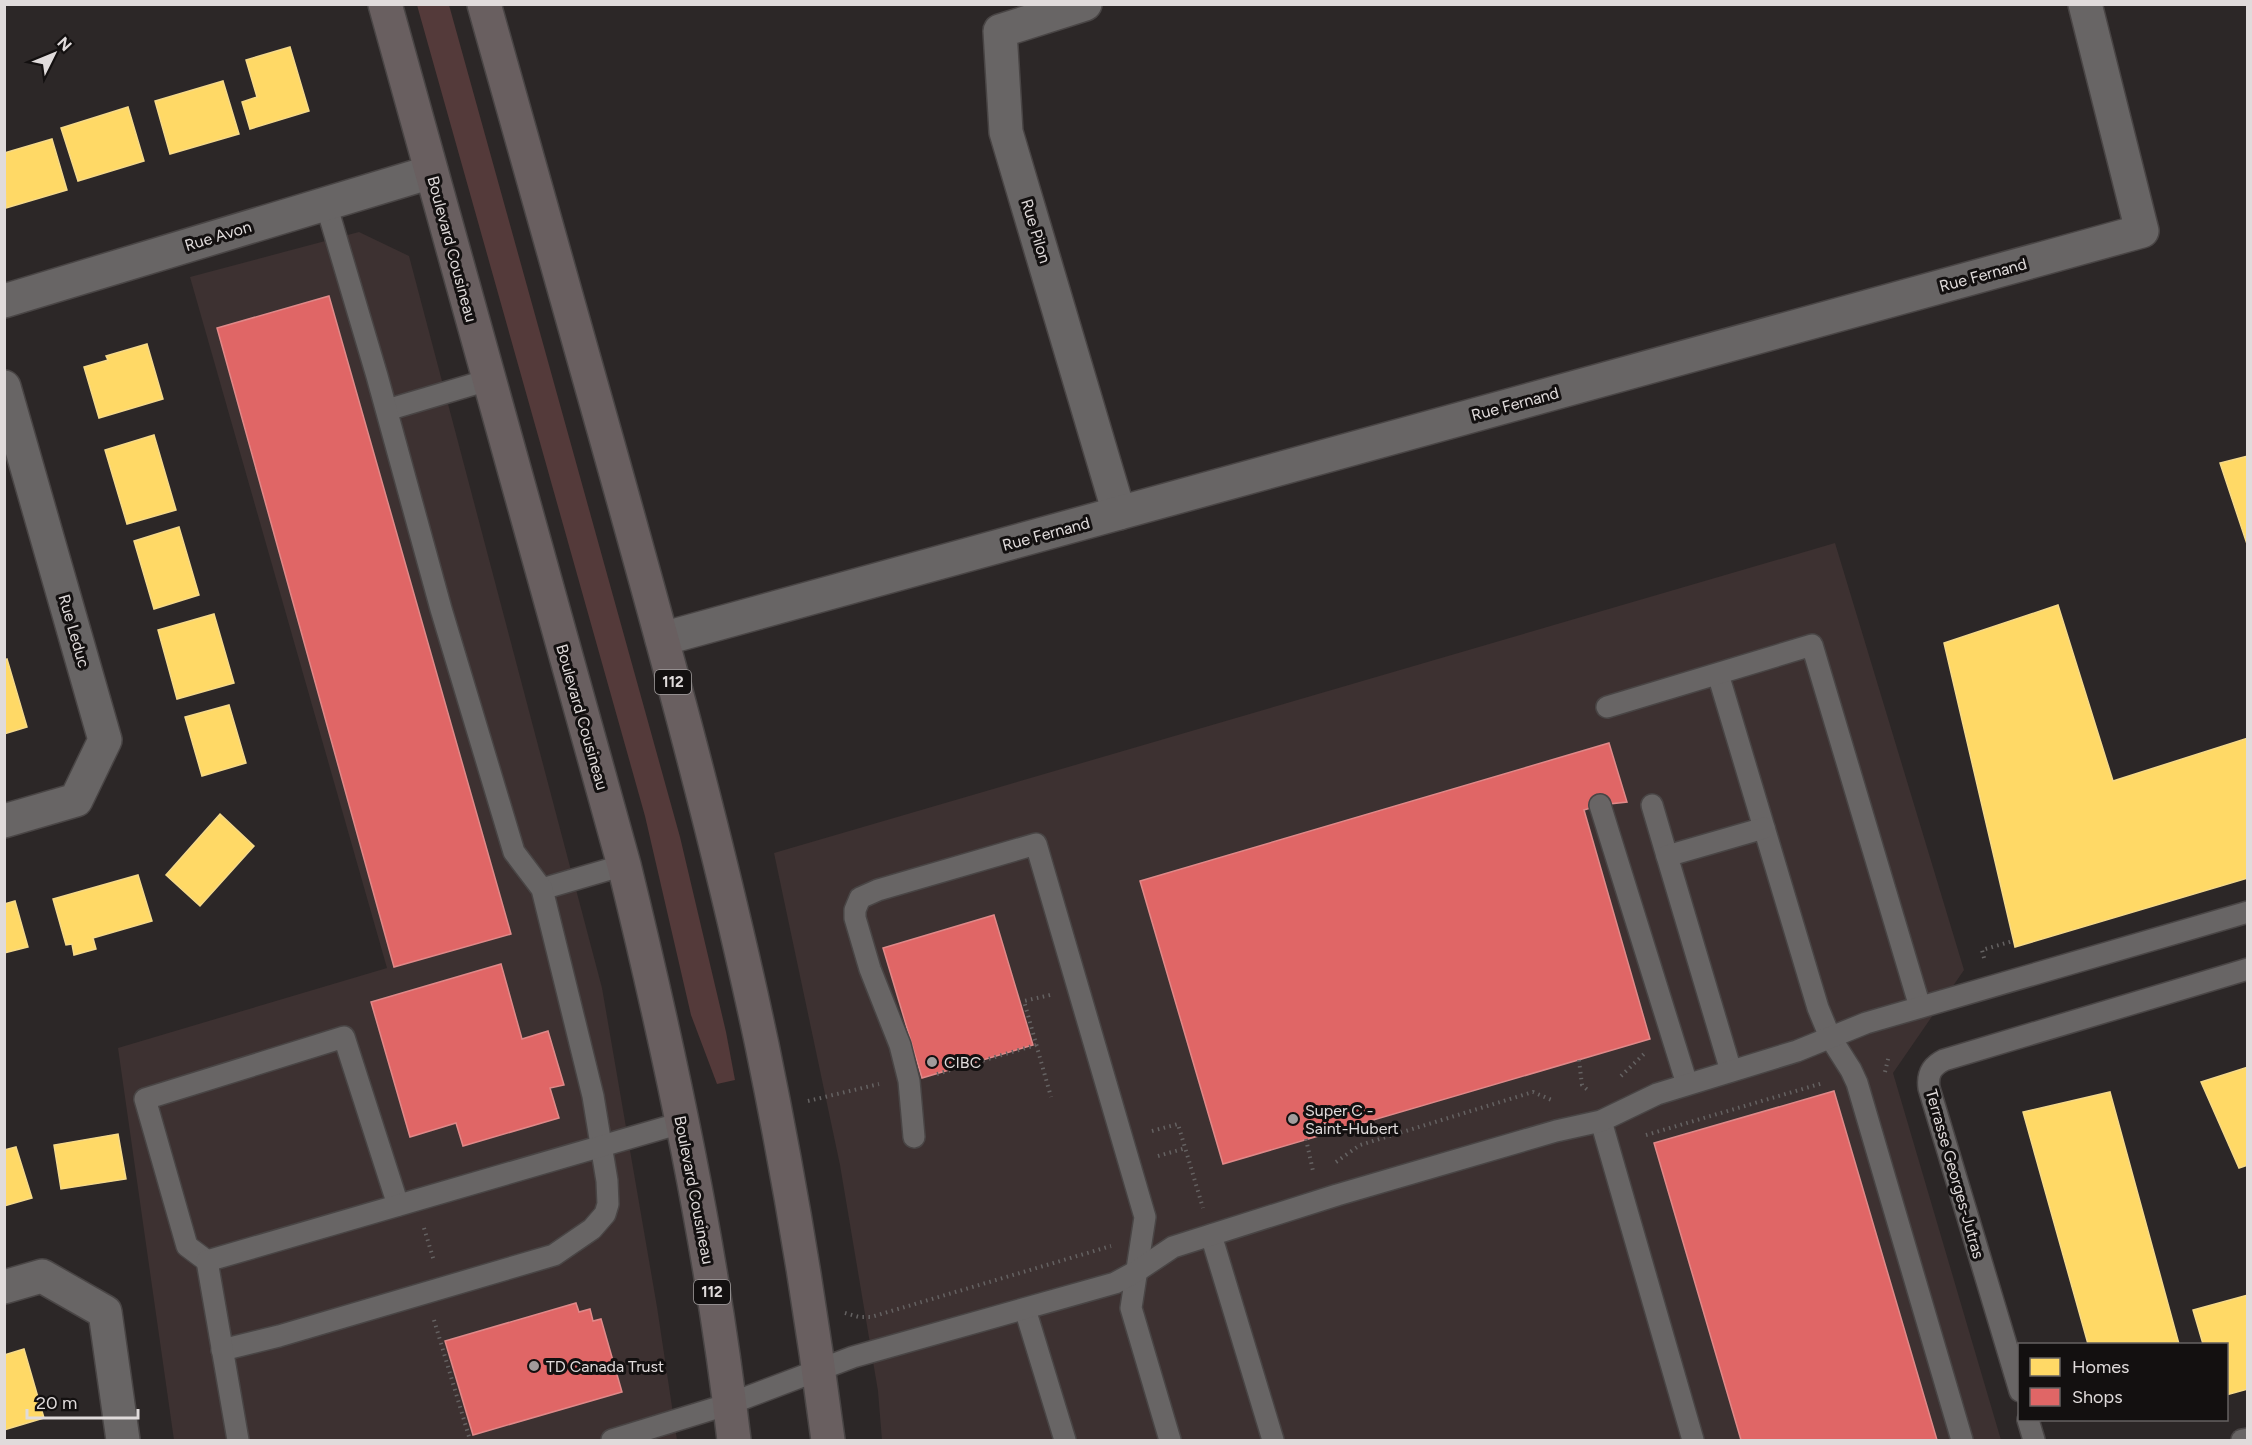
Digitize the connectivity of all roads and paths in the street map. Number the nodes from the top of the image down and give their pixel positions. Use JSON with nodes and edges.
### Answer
{"nodes":[{"id":1,"x":385,"y":4,"type":"edge"},
{"id":2,"x":484,"y":4,"type":"edge"},
{"id":3,"x":1085,"y":4,"type":"edge"},
{"id":4,"x":2085,"y":4,"type":"edge"},
{"id":5,"x":432,"y":172,"type":"junction"},
{"id":6,"x":326,"y":204,"type":"junction"},
{"id":7,"x":4,"y":301,"type":"edge"},
{"id":8,"x":488,"y":380,"type":"junction"},
{"id":9,"x":4,"y":387,"type":"edge"},
{"id":10,"x":387,"y":410,"type":"junction"},
{"id":11,"x":1119,"y":513,"type":"junction"},
{"id":12,"x":662,"y":639,"type":"junction"},
{"id":13,"x":1718,"y":674,"type":"junction"},
{"id":14,"x":1607,"y":707,"type":"dead end"},
{"id":15,"x":1600,"y":805,"type":"dead end"},
{"id":16,"x":1652,"y":805,"type":"dead end"},
{"id":17,"x":4,"y":821,"type":"edge"},
{"id":18,"x":1764,"y":828,"type":"junction"},
{"id":19,"x":1667,"y":856,"type":"junction"},
{"id":20,"x":624,"y":865,"type":"junction"},
{"id":21,"x":542,"y":889,"type":"junction"},
{"id":22,"x":2247,"y":912,"type":"edge"},
{"id":23,"x":2247,"y":969,"type":"edge"},
{"id":24,"x":1024,"y":1001,"type":"dead end"},
{"id":25,"x":1920,"y":1007,"type":"junction"},
{"id":26,"x":1830,"y":1037,"type":"junction"},
{"id":27,"x":1037,"y":1044,"type":"junction"},
{"id":28,"x":1644,"y":1054,"type":"dead end"},
{"id":29,"x":1579,"y":1060,"type":"dead end"},
{"id":30,"x":1731,"y":1071,"type":"junction"},
{"id":31,"x":930,"y":1076,"type":"dead end"},
{"id":32,"x":1613,"y":1081,"type":"dead end"},
{"id":33,"x":884,"y":1083,"type":"dead end"},
{"id":34,"x":1823,"y":1083,"type":"dead end"},
{"id":35,"x":1687,"y":1084,"type":"junction"},
{"id":36,"x":1580,"y":1096,"type":"dead end"},
{"id":37,"x":1051,"y":1097,"type":"dead end"},
{"id":38,"x":808,"y":1101,"type":"dead end"},
{"id":39,"x":1560,"y":1103,"type":"dead end"},
{"id":40,"x":1601,"y":1121,"type":"junction"},
{"id":41,"x":681,"y":1123,"type":"junction"},
{"id":42,"x":1179,"y":1124,"type":"dead end"},
{"id":43,"x":914,"y":1137,"type":"dead end"},
{"id":44,"x":1637,"y":1137,"type":"dead end"},
{"id":45,"x":1306,"y":1139,"type":"dead end"},
{"id":46,"x":600,"y":1147,"type":"junction"},
{"id":47,"x":1331,"y":1166,"type":"dead end"},
{"id":48,"x":1322,"y":1168,"type":"dead end"},
{"id":49,"x":1313,"y":1171,"type":"junction"},
{"id":50,"x":1302,"y":1174,"type":"dead end"},
{"id":51,"x":1214,"y":1203,"type":"dead end"},
{"id":52,"x":398,"y":1206,"type":"junction"},
{"id":53,"x":1203,"y":1206,"type":"junction"},
{"id":54,"x":1192,"y":1208,"type":"dead end"},
{"id":55,"x":423,"y":1223,"type":"dead end"},
{"id":56,"x":1211,"y":1235,"type":"junction"},
{"id":57,"x":1120,"y":1243,"type":"dead end"},
{"id":58,"x":207,"y":1261,"type":"junction"},
{"id":59,"x":436,"y":1267,"type":"dead end"},
{"id":60,"x":1137,"y":1271,"type":"junction"},
{"id":61,"x":4,"y":1287,"type":"edge"},
{"id":62,"x":1025,"y":1309,"type":"junction"},
{"id":63,"x":431,"y":1311,"type":"dead end"},
{"id":64,"x":845,"y":1313,"type":"dead end"},
{"id":65,"x":222,"y":1350,"type":"junction"},
{"id":66,"x":819,"y":1369,"type":"junction"},
{"id":67,"x":2018,"y":1388,"type":"edge"},
{"id":68,"x":729,"y":1404,"type":"junction"},
{"id":69,"x":2029,"y":1421,"type":"edge"},
{"id":70,"x":2247,"y":1439,"type":"edge"},
{"id":71,"x":123,"y":1440,"type":"edge"},
{"id":72,"x":238,"y":1440,"type":"edge"},
{"id":73,"x":470,"y":1440,"type":"edge"},
{"id":74,"x":612,"y":1440,"type":"edge"},
{"id":75,"x":734,"y":1440,"type":"edge"},
{"id":76,"x":828,"y":1440,"type":"edge"},
{"id":77,"x":1065,"y":1440,"type":"edge"},
{"id":78,"x":1170,"y":1440,"type":"edge"},
{"id":79,"x":1273,"y":1440,"type":"edge"},
{"id":80,"x":1693,"y":1440,"type":"edge"},
{"id":81,"x":1962,"y":1440,"type":"edge"},
{"id":82,"x":2034,"y":1440,"type":"edge"},
{"id":83,"x":2242,"y":1440,"type":"edge"}],
"edges":[{"from":1,"to":5,"type":"main road","name":"Boulevard Cousineau","number":"112"},
{"from":2,"to":12,"type":"main road","number":"112"},
{"from":3,"to":11,"type":"street","name":"Rue Pilon"},
{"from":4,"to":11,"type":"street","name":"Rue Fernand"},
{"from":5,"to":6,"type":"street","name":"Rue Avon"},
{"from":5,"to":8,"type":"main road","name":"Boulevard Cousineau","number":"112"},
{"from":6,"to":7,"type":"street","name":"Rue Avon"},
{"from":6,"to":10,"type":"lane"},
{"from":8,"to":10,"type":"lane"},
{"from":8,"to":20,"type":"main road","name":"Boulevard Cousineau","number":"112"},
{"from":9,"to":17,"type":"street","name":"Rue Leduc"},
{"from":10,"to":21,"type":"lane"},
{"from":11,"to":12,"type":"street","name":"Rue Fernand"},
{"from":12,"to":66,"type":"main road","number":"112"},
{"from":13,"to":14,"type":"lane"},
{"from":13,"to":18,"type":"lane"},
{"from":13,"to":25,"type":"lane"},
{"from":15,"to":35,"type":"lane"},
{"from":16,"to":19,"type":"lane"},
{"from":18,"to":19,"type":"lane"},
{"from":18,"to":26,"type":"lane"},
{"from":19,"to":30,"type":"lane"},
{"from":20,"to":21,"type":"lane"},
{"from":20,"to":41,"type":"main road","name":"Boulevard Cousineau","number":"112"},
{"from":21,"to":46,"type":"lane"},
{"from":22,"to":25,"type":"lane"},
{"from":23,"to":67,"type":"lane","name":"Terrasse Georges-Jutras"},
{"from":24,"to":27,"type":"path"},
{"from":25,"to":26,"type":"lane"},
{"from":26,"to":30,"type":"lane"},
{"from":26,"to":81,"type":"lane"},
{"from":27,"to":31,"type":"path"},
{"from":27,"to":37,"type":"path"},
{"from":28,"to":32,"type":"path"},
{"from":29,"to":36,"type":"path"},
{"from":30,"to":35,"type":"lane"},
{"from":33,"to":38,"type":"path"},
{"from":34,"to":44,"type":"path"},
{"from":35,"to":40,"type":"lane"},
{"from":39,"to":47,"type":"path"},
{"from":40,"to":56,"type":"lane"},
{"from":40,"to":80,"type":"lane"},
{"from":41,"to":46,"type":"lane"},
{"from":41,"to":68,"type":"main road","name":"Boulevard Cousineau","number":"112"},
{"from":42,"to":53,"type":"path"},
{"from":43,"to":60,"type":"lane"},
{"from":45,"to":49,"type":"path"},
{"from":46,"to":52,"type":"lane"},
{"from":46,"to":65,"type":"lane"},
{"from":48,"to":49,"type":"path"},
{"from":49,"to":50,"type":"path"},
{"from":51,"to":53,"type":"path"},
{"from":52,"to":58,"type":"lane"},
{"from":52,"to":58,"type":"lane"},
{"from":53,"to":54,"type":"path"},
{"from":55,"to":59,"type":"path"},
{"from":56,"to":60,"type":"lane"},
{"from":56,"to":79,"type":"lane"},
{"from":57,"to":64,"type":"path"},
{"from":58,"to":65,"type":"lane"},
{"from":60,"to":62,"type":"lane"},
{"from":60,"to":78,"type":"lane"},
{"from":61,"to":71,"type":"street"},
{"from":62,"to":66,"type":"lane"},
{"from":62,"to":77,"type":"lane"},
{"from":63,"to":73,"type":"path"},
{"from":65,"to":72,"type":"lane"},
{"from":66,"to":68,"type":"lane"},
{"from":66,"to":76,"type":"main road","number":"112"},
{"from":68,"to":74,"type":"lane"},
{"from":68,"to":75,"type":"main road","name":"Boulevard Cousineau","number":"112"},
{"from":69,"to":82,"type":"lane"},
{"from":70,"to":83,"type":"lane"}]}
